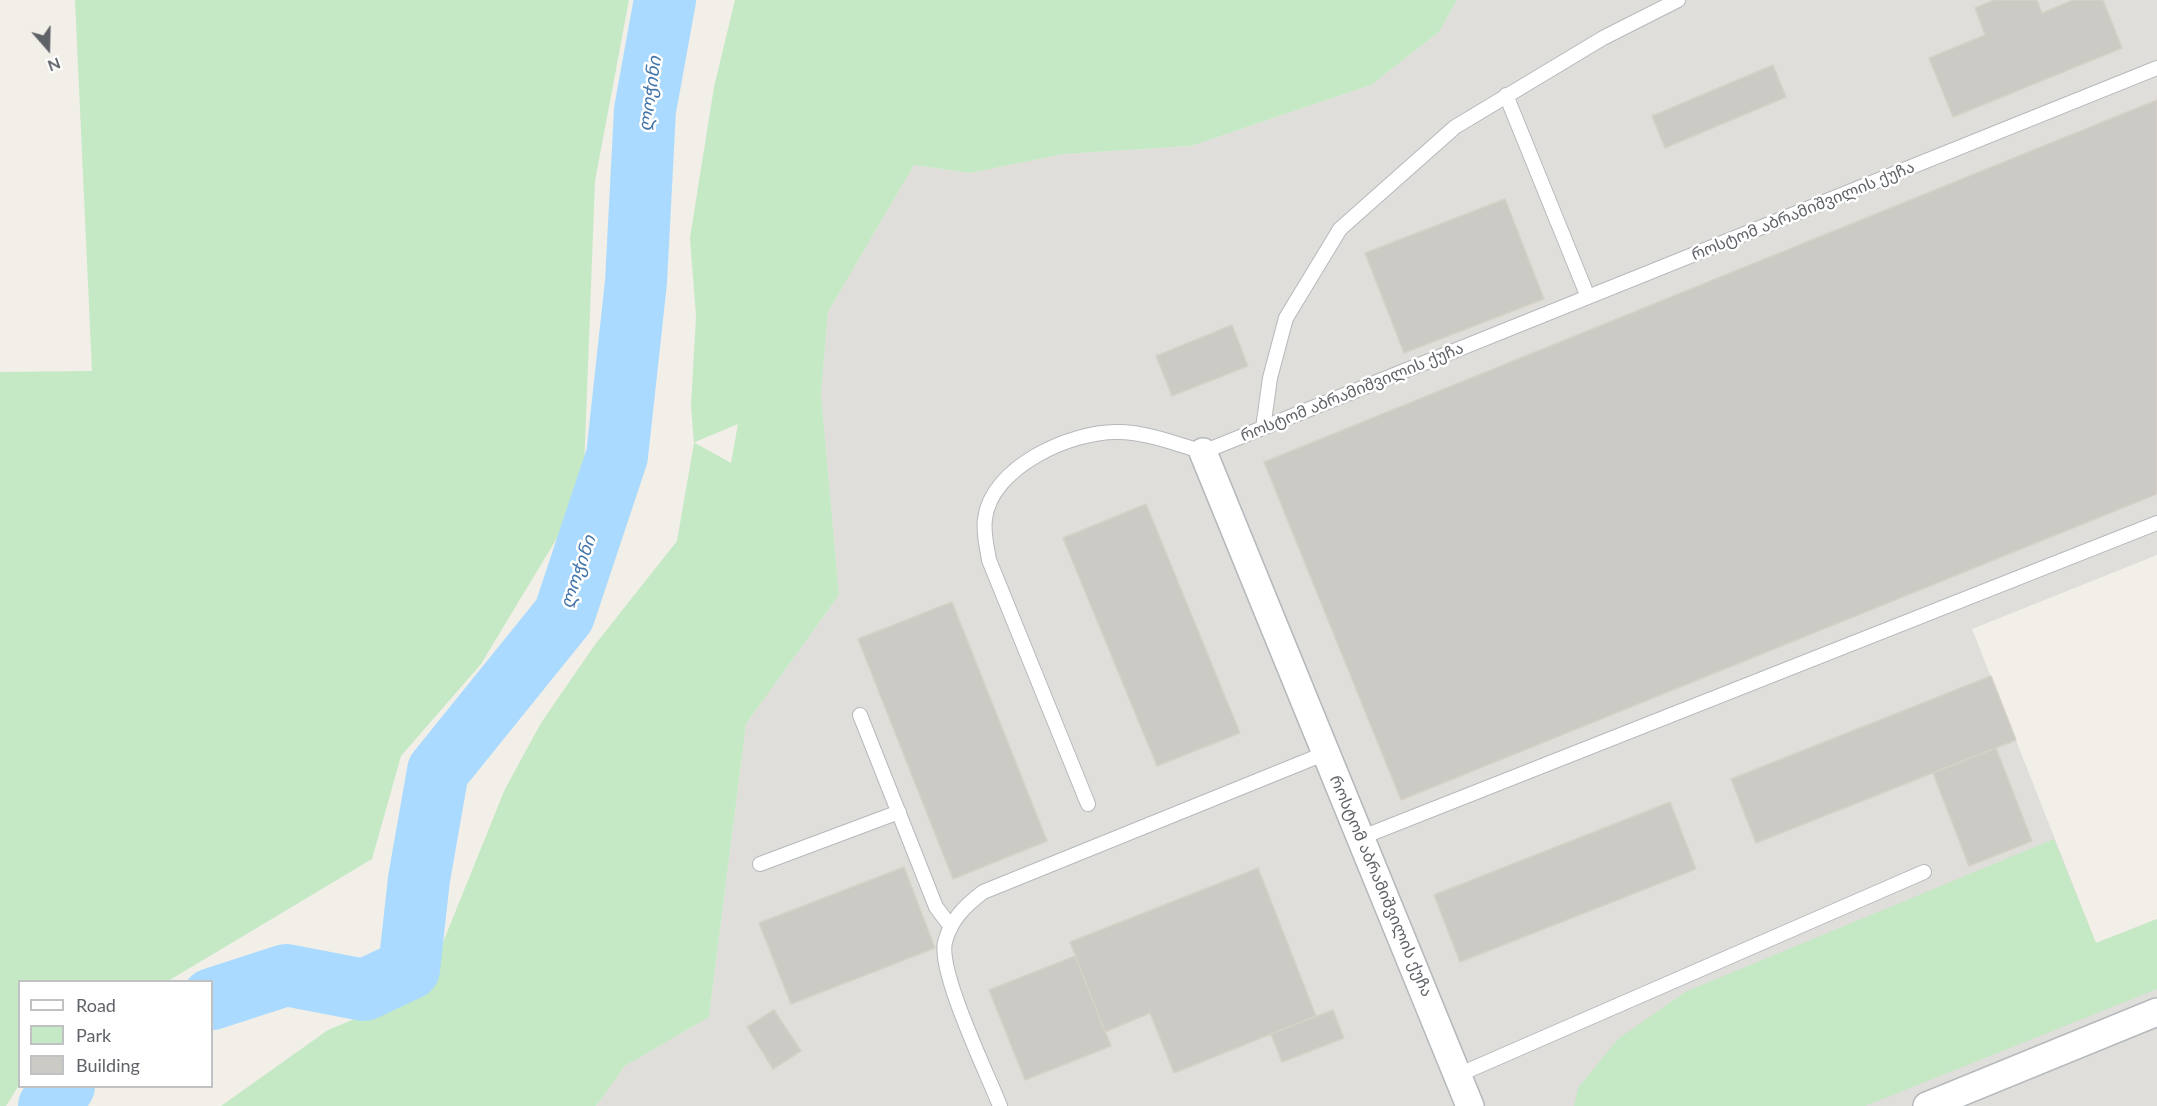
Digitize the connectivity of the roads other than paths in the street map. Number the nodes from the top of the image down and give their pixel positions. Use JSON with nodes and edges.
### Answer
{"nodes":[{"id":1,"x":1678,"y":0,"type":"edge"},
{"id":2,"x":2157,"y":68,"type":"edge"},
{"id":3,"x":1506,"y":95,"type":"junction"},
{"id":4,"x":1588,"y":297,"type":"junction"},
{"id":5,"x":1263,"y":428,"type":"junction"},
{"id":6,"x":1203,"y":452,"type":"junction"},
{"id":7,"x":2157,"y":524,"type":"edge"},
{"id":8,"x":860,"y":715,"type":"dead end"},
{"id":9,"x":1326,"y":753,"type":"junction"},
{"id":10,"x":1088,"y":804,"type":"dead end"},
{"id":11,"x":899,"y":812,"type":"junction"},
{"id":12,"x":1360,"y":838,"type":"junction"},
{"id":13,"x":760,"y":864,"type":"dead end"},
{"id":14,"x":1924,"y":872,"type":"dead end"},
{"id":15,"x":951,"y":927,"type":"junction"},
{"id":16,"x":2157,"y":1012,"type":"edge"},
{"id":17,"x":1458,"y":1075,"type":"junction"},
{"id":18,"x":1000,"y":1106,"type":"edge"},
{"id":19,"x":1470,"y":1106,"type":"edge"},
{"id":20,"x":1927,"y":1106,"type":"edge"}],
"edges":[{"from":1,"to":3,"type":"lane"},
{"from":2,"to":4,"type":"lane","name":"როსტომ აბრამიშვილის ქუჩა"},
{"from":3,"to":4,"type":"lane"},
{"from":3,"to":5,"type":"lane"},
{"from":4,"to":5,"type":"lane","name":"როსტომ აბრამიშვილის ქუჩა"},
{"from":5,"to":6,"type":"lane","name":"როსტომ აბრამიშვილის ქუჩა"},
{"from":6,"to":9,"type":"street","name":"როსტომ აბრამიშვილის ქუჩა"},
{"from":6,"to":10,"type":"lane"},
{"from":7,"to":12,"type":"lane"},
{"from":8,"to":11,"type":"lane"},
{"from":9,"to":12,"type":"street","name":"როსტომ აბრამიშვილის ქუჩა"},
{"from":9,"to":15,"type":"lane"},
{"from":11,"to":13,"type":"lane"},
{"from":11,"to":15,"type":"lane"},
{"from":12,"to":17,"type":"street","name":"როსტომ აბრამიშვილის ქუჩა"},
{"from":14,"to":17,"type":"lane"},
{"from":15,"to":18,"type":"lane"},
{"from":16,"to":20,"type":"street"},
{"from":17,"to":19,"type":"street","name":"როსტომ აბრამიშვილის ქუჩა"}]}
